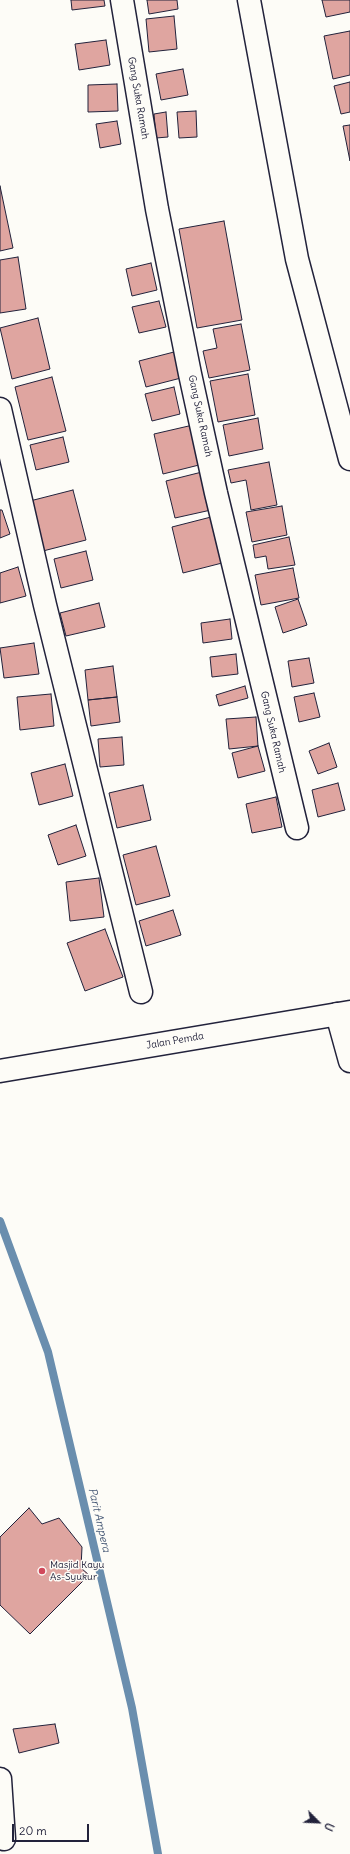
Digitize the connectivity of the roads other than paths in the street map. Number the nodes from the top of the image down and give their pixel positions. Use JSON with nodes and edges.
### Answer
{"nodes":[{"id":1,"x":122,"y":0,"type":"edge"},
{"id":2,"x":249,"y":0,"type":"edge"},
{"id":3,"x":0,"y":409,"type":"edge"},
{"id":4,"x":350,"y":459,"type":"edge"},
{"id":5,"x":297,"y":828,"type":"dead end"},
{"id":6,"x":142,"y":992,"type":"dead end"},
{"id":7,"x":344,"y":1013,"type":"edge"},
{"id":8,"x":350,"y":1061,"type":"edge"},
{"id":9,"x":0,"y":1070,"type":"edge"},
{"id":10,"x":0,"y":1779,"type":"edge"},
{"id":11,"x":4,"y":1839,"type":"dead end"}],
"edges":[{"from":1,"to":5,"type":"street","name":"Gang Suka Ramah"},
{"from":2,"to":4,"type":"street"},
{"from":3,"to":6,"type":"street"},
{"from":7,"to":8,"type":"street"},
{"from":7,"to":9,"type":"street","name":"Jalan Pemda"},
{"from":10,"to":11,"type":"street"}]}
